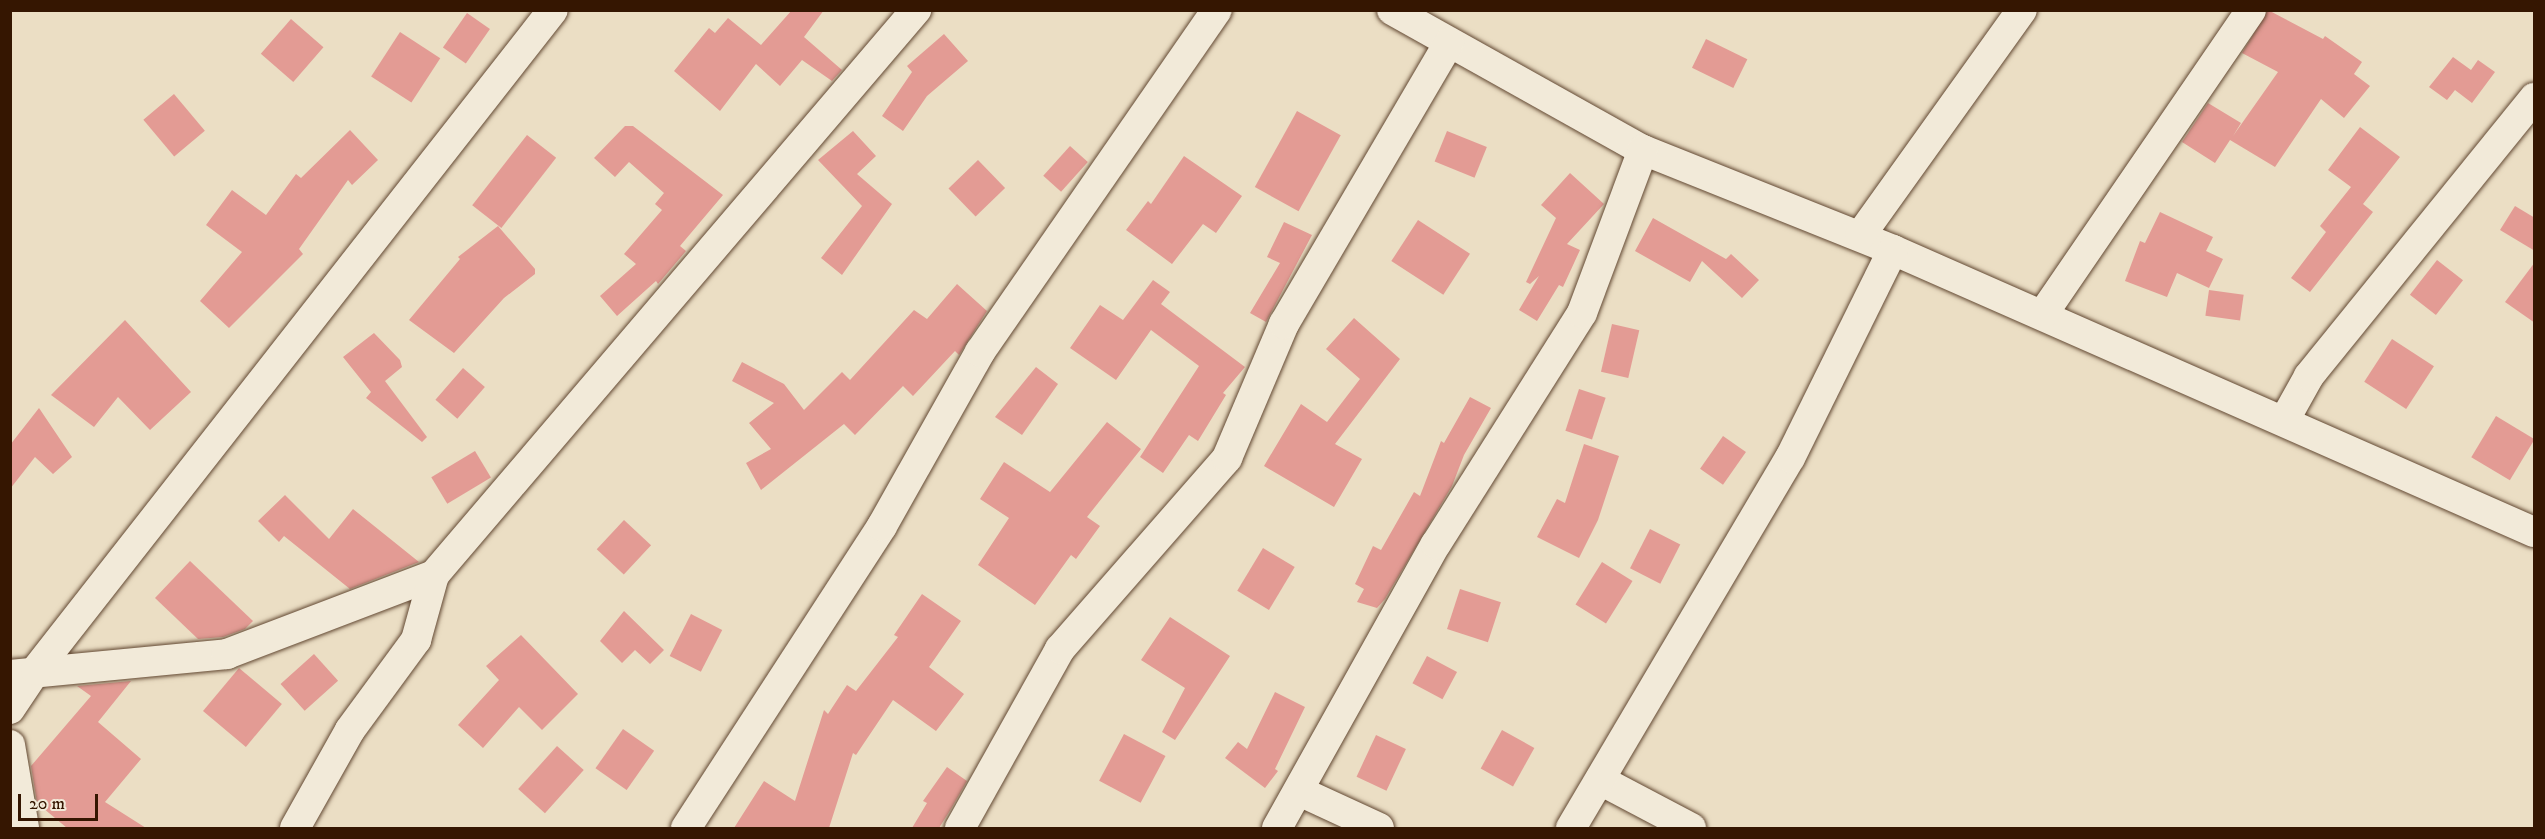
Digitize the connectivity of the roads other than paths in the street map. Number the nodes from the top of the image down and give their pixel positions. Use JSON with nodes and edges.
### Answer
{"nodes":[{"id":1,"x":553,"y":10,"type":"edge"},
{"id":2,"x":916,"y":10,"type":"edge"},
{"id":3,"x":1217,"y":10,"type":"edge"},
{"id":4,"x":1392,"y":10,"type":"edge"},
{"id":5,"x":2022,"y":10,"type":"edge"},
{"id":6,"x":2251,"y":10,"type":"edge"},
{"id":7,"x":1449,"y":42,"type":"junction"},
{"id":8,"x":2535,"y":98,"type":"edge"},
{"id":9,"x":1643,"y":150,"type":"junction"},
{"id":10,"x":1860,"y":236,"type":"junction"},
{"id":11,"x":1893,"y":250,"type":"junction"},
{"id":12,"x":2043,"y":314,"type":"junction"},
{"id":13,"x":2284,"y":421,"type":"junction"},
{"id":14,"x":2535,"y":532,"type":"edge"},
{"id":15,"x":434,"y":575,"type":"junction"},
{"id":16,"x":23,"y":672,"type":"edge"},
{"id":17,"x":10,"y":709,"type":"edge"},
{"id":18,"x":10,"y":745,"type":"edge"},
{"id":19,"x":1600,"y":780,"type":"junction"},
{"id":20,"x":1299,"y":791,"type":"junction"},
{"id":21,"x":24,"y":828,"type":"edge"},
{"id":22,"x":295,"y":828,"type":"edge"},
{"id":23,"x":686,"y":828,"type":"edge"},
{"id":24,"x":960,"y":828,"type":"edge"},
{"id":25,"x":1277,"y":828,"type":"edge"},
{"id":26,"x":1379,"y":828,"type":"edge"},
{"id":27,"x":1571,"y":828,"type":"edge"},
{"id":28,"x":1691,"y":828,"type":"edge"}],
"edges":[{"from":1,"to":16,"type":"street"},
{"from":2,"to":15,"type":"street"},
{"from":3,"to":23,"type":"street"},
{"from":4,"to":7,"type":"street"},
{"from":5,"to":10,"type":"street"},
{"from":6,"to":12,"type":"street"},
{"from":7,"to":9,"type":"street"},
{"from":7,"to":24,"type":"street"},
{"from":8,"to":13,"type":"street"},
{"from":9,"to":10,"type":"street"},
{"from":9,"to":20,"type":"street"},
{"from":10,"to":11,"type":"street"},
{"from":11,"to":12,"type":"street"},
{"from":11,"to":19,"type":"street"},
{"from":12,"to":13,"type":"street"},
{"from":13,"to":14,"type":"street"},
{"from":15,"to":16,"type":"street"},
{"from":15,"to":22,"type":"street"},
{"from":16,"to":17,"type":"street"},
{"from":18,"to":21,"type":"street"},
{"from":19,"to":27,"type":"street"},
{"from":19,"to":28,"type":"street"},
{"from":20,"to":25,"type":"street"},
{"from":20,"to":26,"type":"street"}]}
